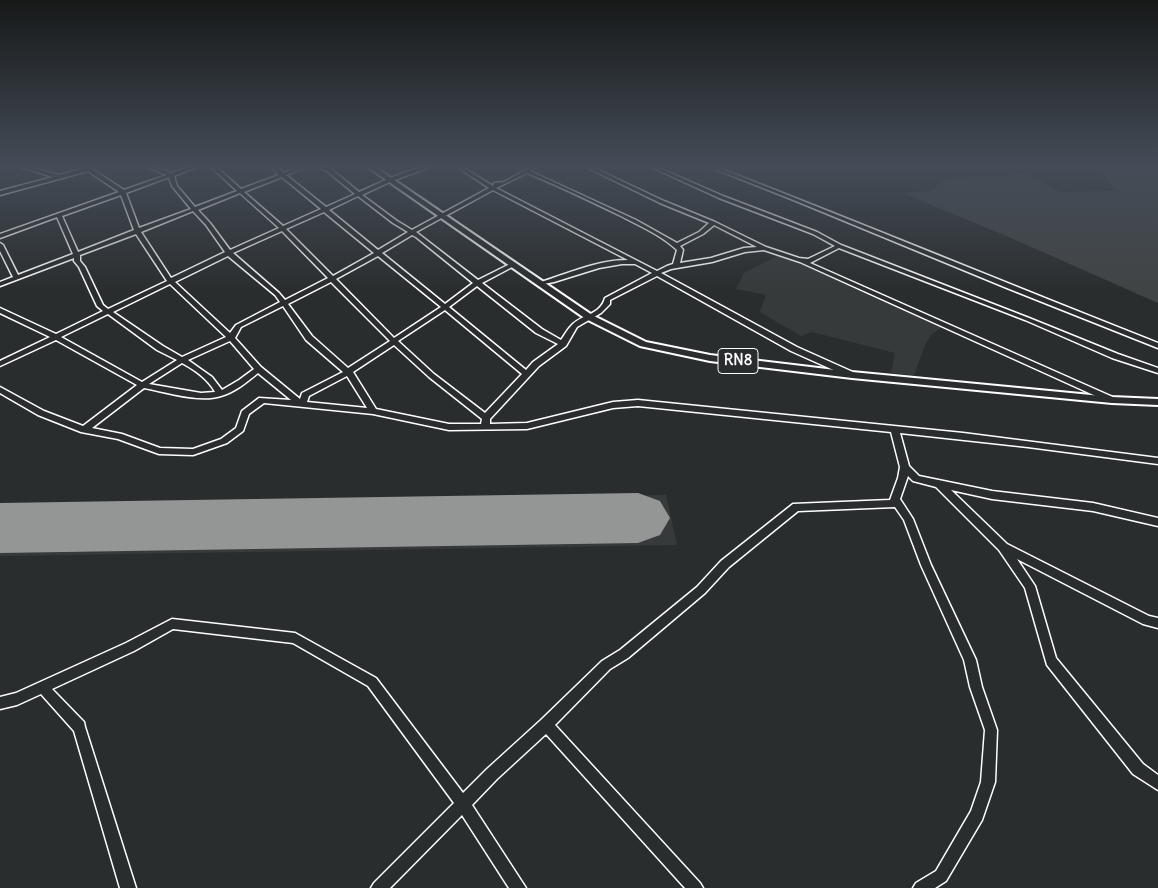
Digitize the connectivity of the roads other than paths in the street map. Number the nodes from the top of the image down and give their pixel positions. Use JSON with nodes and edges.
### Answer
{"nodes":[{"id":1,"x":77,"y":208,"type":"edge"},
{"id":2,"x":129,"y":208,"type":"edge"},
{"id":3,"x":199,"y":208,"type":"edge"},
{"id":4,"x":260,"y":208,"type":"edge"},
{"id":5,"x":329,"y":208,"type":"edge"},
{"id":6,"x":378,"y":208,"type":"edge"},
{"id":7,"x":432,"y":208,"type":"edge"},
{"id":8,"x":453,"y":208,"type":"edge"},
{"id":9,"x":532,"y":208,"type":"edge"},
{"id":10,"x":608,"y":208,"type":"edge"},
{"id":11,"x":678,"y":208,"type":"edge"},
{"id":12,"x":751,"y":208,"type":"edge"},
{"id":13,"x":818,"y":208,"type":"edge"},
{"id":14,"x":195,"y":210,"type":"junction"},
{"id":15,"x":326,"y":210,"type":"junction"},
{"id":16,"x":59,"y":215,"type":"junction"},
{"id":17,"x":442,"y":215,"type":"junction"},
{"id":18,"x":713,"y":223,"type":"junction"},
{"id":19,"x":284,"y":230,"type":"junction"},
{"id":20,"x":138,"y":232,"type":"junction"},
{"id":21,"x":412,"y":232,"type":"junction"},
{"id":22,"x":0,"y":236,"type":"edge"},
{"id":23,"x":0,"y":245,"type":"edge"},
{"id":24,"x":678,"y":245,"type":"junction"},
{"id":25,"x":838,"y":246,"type":"junction"},
{"id":26,"x":764,"y":248,"type":"junction"},
{"id":27,"x":378,"y":252,"type":"junction"},
{"id":28,"x":229,"y":253,"type":"junction"},
{"id":29,"x":77,"y":256,"type":"junction"},
{"id":30,"x":798,"y":260,"type":"junction"},
{"id":31,"x":636,"y":262,"type":"junction"},
{"id":32,"x":512,"y":265,"type":"junction"},
{"id":33,"x":676,"y":266,"type":"junction"},
{"id":34,"x":656,"y":272,"type":"junction"},
{"id":35,"x":17,"y":278,"type":"junction"},
{"id":36,"x":332,"y":279,"type":"junction"},
{"id":37,"x":170,"y":281,"type":"junction"},
{"id":38,"x":478,"y":282,"type":"junction"},
{"id":39,"x":0,"y":284,"type":"edge"},
{"id":40,"x":540,"y":284,"type":"junction"},
{"id":41,"x":285,"y":302,"type":"junction"},
{"id":42,"x":446,"y":307,"type":"junction"},
{"id":43,"x":0,"y":310,"type":"edge"},
{"id":44,"x":107,"y":312,"type":"junction"},
{"id":45,"x":589,"y":317,"type":"junction"},
{"id":46,"x":55,"y":337,"type":"junction"},
{"id":47,"x":231,"y":338,"type":"junction"},
{"id":48,"x":394,"y":341,"type":"junction"},
{"id":49,"x":563,"y":344,"type":"junction"},
{"id":50,"x":1158,"y":346,"type":"edge"},
{"id":51,"x":182,"y":360,"type":"junction"},
{"id":52,"x":0,"y":364,"type":"edge"},
{"id":53,"x":258,"y":369,"type":"junction"},
{"id":54,"x":1158,"y":371,"type":"edge"},
{"id":55,"x":348,"y":372,"type":"junction"},
{"id":56,"x":527,"y":374,"type":"junction"},
{"id":57,"x":852,"y":375,"type":"junction"},
{"id":58,"x":142,"y":385,"type":"junction"},
{"id":59,"x":0,"y":390,"type":"edge"},
{"id":60,"x":220,"y":394,"type":"junction"},
{"id":61,"x":1112,"y":400,"type":"junction"},
{"id":62,"x":1158,"y":402,"type":"edge"},
{"id":63,"x":302,"y":405,"type":"junction"},
{"id":64,"x":373,"y":410,"type":"junction"},
{"id":65,"x":485,"y":422,"type":"junction"},
{"id":66,"x":895,"y":429,"type":"junction"},
{"id":67,"x":84,"y":430,"type":"junction"},
{"id":68,"x":1158,"y":461,"type":"edge"},
{"id":69,"x":905,"y":467,"type":"junction"},
{"id":70,"x":940,"y":484,"type":"junction"},
{"id":71,"x":895,"y":500,"type":"junction"},
{"id":72,"x":1158,"y":522,"type":"edge"},
{"id":73,"x":1003,"y":548,"type":"junction"},
{"id":74,"x":1158,"y":623,"type":"edge"},
{"id":75,"x":42,"y":687,"type":"junction"},
{"id":76,"x":0,"y":703,"type":"edge"},
{"id":77,"x":546,"y":724,"type":"junction"},
{"id":78,"x":1158,"y":783,"type":"edge"},
{"id":79,"x":463,"y":804,"type":"junction"},
{"id":80,"x":128,"y":888,"type":"edge"},
{"id":81,"x":379,"y":888,"type":"edge"},
{"id":82,"x":518,"y":888,"type":"edge"},
{"id":83,"x":695,"y":888,"type":"edge"},
{"id":84,"x":922,"y":888,"type":"edge"}],
"edges":[{"from":1,"to":16,"type":"street"},
{"from":2,"to":20,"type":"street"},
{"from":3,"to":14,"type":"street"},
{"from":4,"to":19,"type":"street"},
{"from":5,"to":15,"type":"street"},
{"from":6,"to":21,"type":"street"},
{"from":7,"to":17,"type":"main road","number":"RN8"},
{"from":8,"to":17,"type":"street"},
{"from":9,"to":31,"type":"street"},
{"from":10,"to":24,"type":"street"},
{"from":11,"to":18,"type":"street"},
{"from":12,"to":25,"type":"street"},
{"from":13,"to":50,"type":"street"},
{"from":14,"to":20,"type":"street"},
{"from":14,"to":28,"type":"street"},
{"from":15,"to":19,"type":"street"},
{"from":15,"to":27,"type":"street"},
{"from":16,"to":22,"type":"street"},
{"from":16,"to":29,"type":"street"},
{"from":17,"to":21,"type":"street"},
{"from":17,"to":32,"type":"main road","number":"RN8"},
{"from":18,"to":24,"type":"street"},
{"from":18,"to":26,"type":"street"},
{"from":19,"to":28,"type":"street"},
{"from":19,"to":36,"type":"street"},
{"from":20,"to":29,"type":"street"},
{"from":20,"to":37,"type":"street"},
{"from":21,"to":27,"type":"street"},
{"from":21,"to":38,"type":"street"},
{"from":23,"to":35,"type":"street"},
{"from":24,"to":33,"type":"street"},
{"from":25,"to":30,"type":"street"},
{"from":25,"to":54,"type":"street"},
{"from":26,"to":30,"type":"street"},
{"from":26,"to":33,"type":"street"},
{"from":27,"to":36,"type":"street"},
{"from":27,"to":42,"type":"street"},
{"from":28,"to":37,"type":"street"},
{"from":28,"to":41,"type":"street"},
{"from":29,"to":35,"type":"street"},
{"from":29,"to":44,"type":"street"},
{"from":30,"to":61,"type":"street"},
{"from":31,"to":34,"type":"street"},
{"from":31,"to":40,"type":"street"},
{"from":32,"to":38,"type":"street"},
{"from":32,"to":40,"type":"main road","number":"RN8"},
{"from":33,"to":34,"type":"street"},
{"from":34,"to":45,"type":"street"},
{"from":34,"to":57,"type":"street"},
{"from":35,"to":39,"type":"street"},
{"from":36,"to":41,"type":"street"},
{"from":36,"to":48,"type":"street"},
{"from":37,"to":44,"type":"street"},
{"from":37,"to":47,"type":"street"},
{"from":38,"to":42,"type":"street"},
{"from":38,"to":49,"type":"street"},
{"from":40,"to":45,"type":"main road","number":"RN8"},
{"from":41,"to":47,"type":"street"},
{"from":41,"to":55,"type":"street"},
{"from":42,"to":48,"type":"street"},
{"from":42,"to":56,"type":"street"},
{"from":43,"to":46,"type":"street"},
{"from":44,"to":46,"type":"street"},
{"from":44,"to":51,"type":"street"},
{"from":45,"to":49,"type":"street"},
{"from":45,"to":57,"type":"main road","number":"RN8"},
{"from":46,"to":52,"type":"street"},
{"from":46,"to":58,"type":"street"},
{"from":47,"to":51,"type":"street"},
{"from":47,"to":53,"type":"street"},
{"from":48,"to":55,"type":"street"},
{"from":48,"to":65,"type":"street"},
{"from":49,"to":56,"type":"street"},
{"from":51,"to":58,"type":"street"},
{"from":51,"to":60,"type":"street"},
{"from":53,"to":60,"type":"street"},
{"from":53,"to":63,"type":"street"},
{"from":55,"to":63,"type":"street"},
{"from":55,"to":64,"type":"street"},
{"from":56,"to":65,"type":"street"},
{"from":57,"to":61,"type":"main road","number":"RN8"},
{"from":58,"to":60,"type":"street"},
{"from":58,"to":67,"type":"street"},
{"from":59,"to":67,"type":"street"},
{"from":61,"to":62,"type":"main road","number":"RN8"},
{"from":63,"to":64,"type":"street"},
{"from":63,"to":67,"type":"street"},
{"from":64,"to":65,"type":"street"},
{"from":65,"to":66,"type":"street"},
{"from":66,"to":68,"type":"street"},
{"from":66,"to":69,"type":"street"},
{"from":69,"to":70,"type":"street"},
{"from":69,"to":71,"type":"street"},
{"from":70,"to":72,"type":"street"},
{"from":70,"to":73,"type":"street"},
{"from":71,"to":77,"type":"street"},
{"from":71,"to":84,"type":"street"},
{"from":73,"to":74,"type":"street"},
{"from":73,"to":78,"type":"street"},
{"from":75,"to":76,"type":"street"},
{"from":75,"to":79,"type":"street"},
{"from":75,"to":80,"type":"street"},
{"from":77,"to":79,"type":"street"},
{"from":77,"to":83,"type":"street"},
{"from":79,"to":81,"type":"street"},
{"from":79,"to":82,"type":"street"}]}
